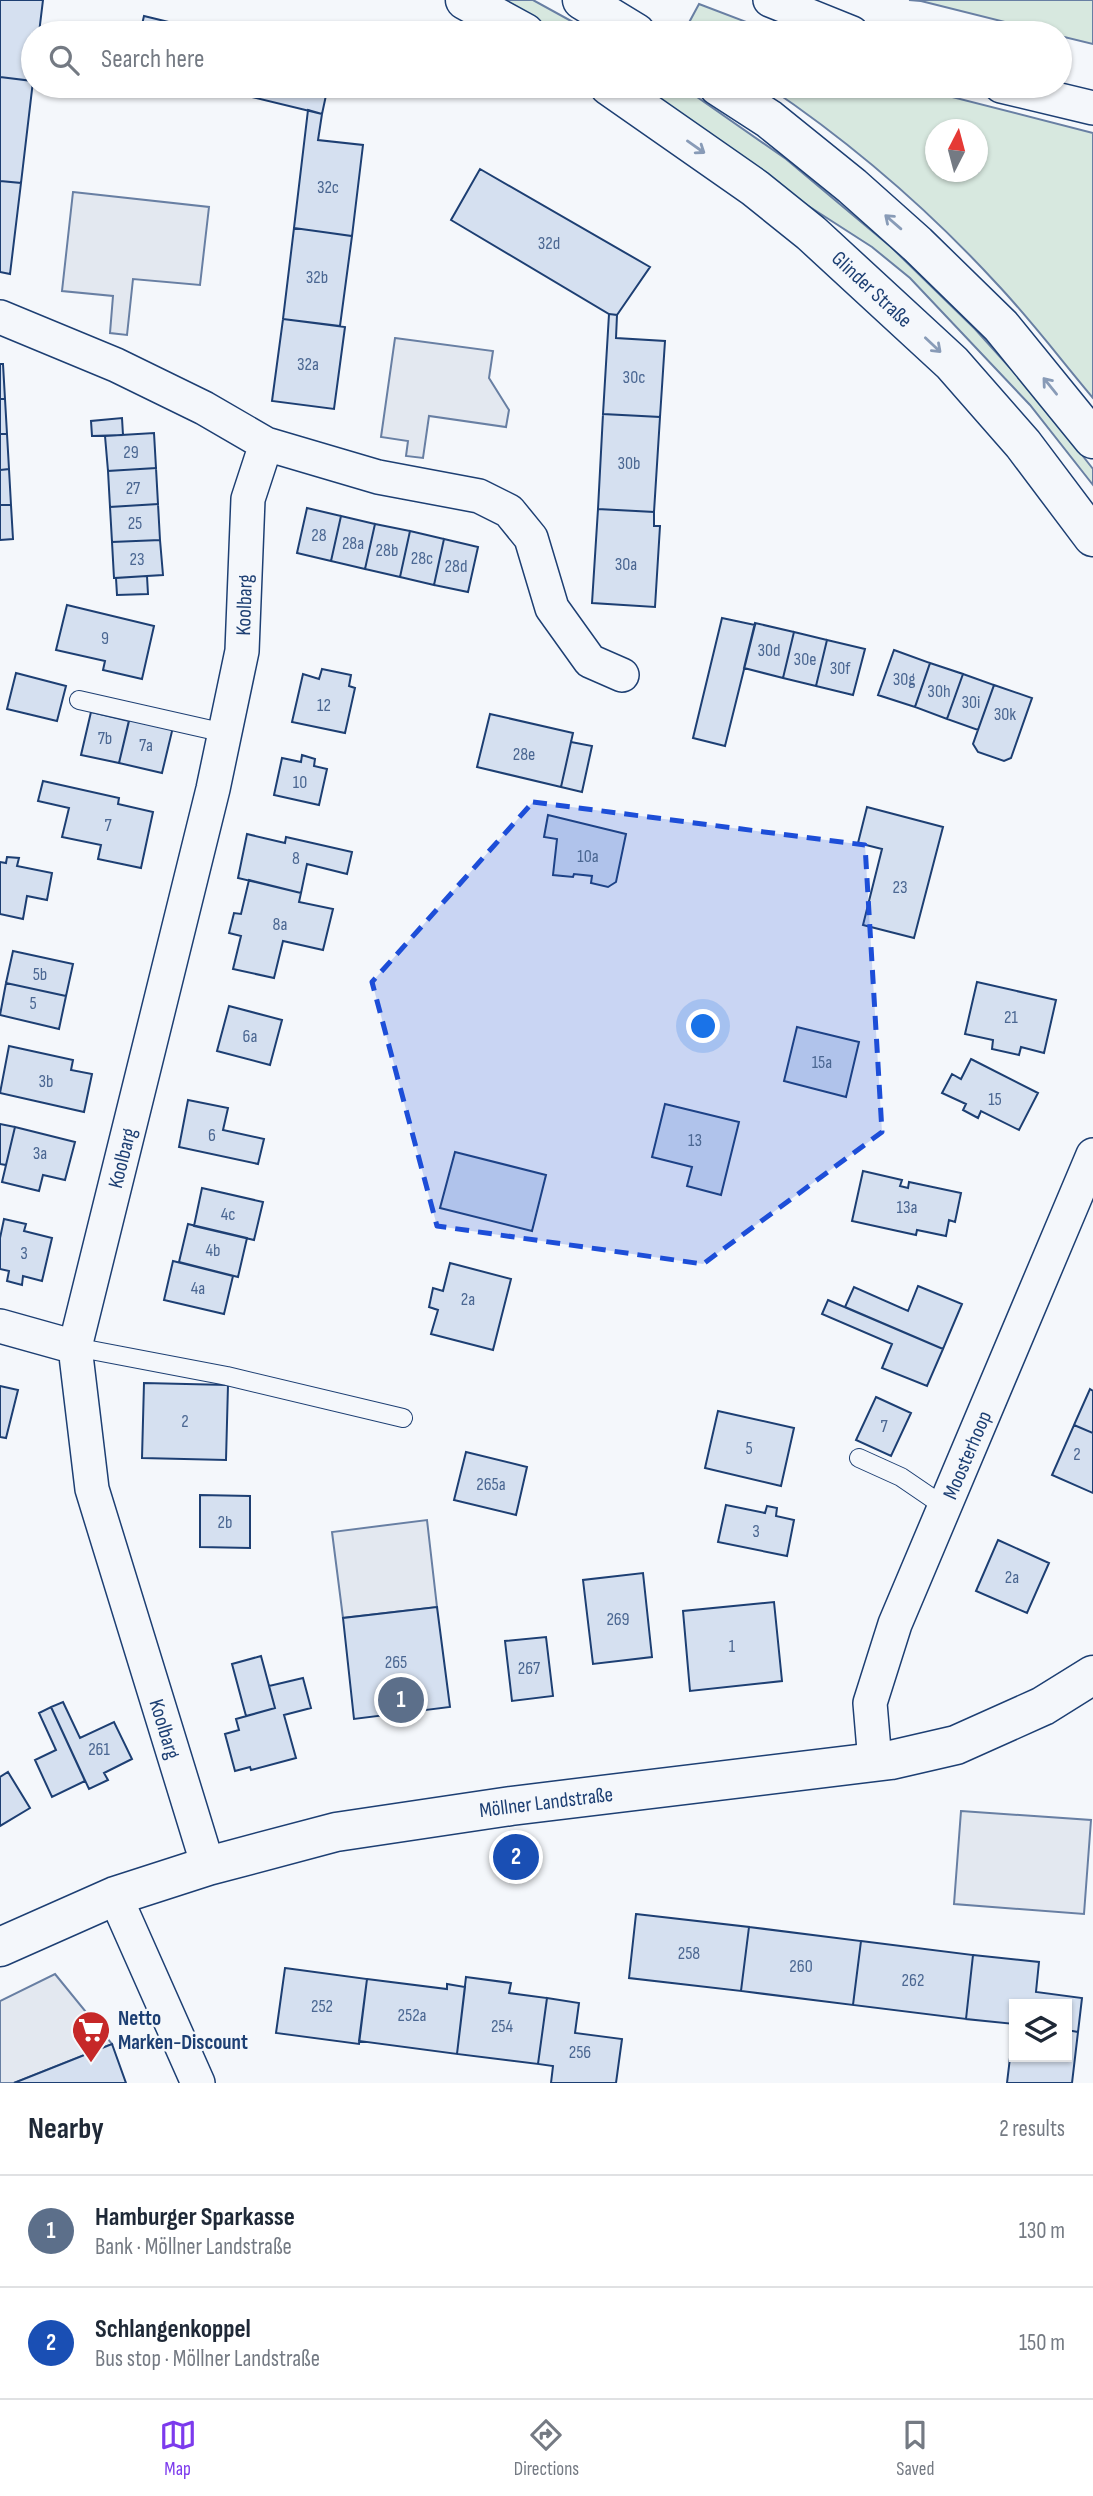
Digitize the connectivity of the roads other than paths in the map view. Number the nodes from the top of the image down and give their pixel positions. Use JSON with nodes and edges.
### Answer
{"nodes":[{"id":1,"x":465,"y":0,"type":"edge"},
{"id":2,"x":582,"y":0,"type":"edge"},
{"id":3,"x":770,"y":0,"type":"edge"},
{"id":4,"x":503,"y":21,"type":"edge"},
{"id":5,"x":616,"y":21,"type":"edge"},
{"id":6,"x":822,"y":21,"type":"edge"},
{"id":7,"x":626,"y":98,"type":"edge"},
{"id":8,"x":737,"y":98,"type":"edge"},
{"id":9,"x":1051,"y":98,"type":"edge"},
{"id":10,"x":1093,"y":108,"type":"edge"},
{"id":11,"x":0,"y":317,"type":"edge"},
{"id":12,"x":1093,"y":439,"type":"edge"},
{"id":13,"x":266,"y":444,"type":"junction"},
{"id":14,"x":1093,"y":537,"type":"edge"},
{"id":15,"x":622,"y":675,"type":"dead end"},
{"id":16,"x":79,"y":700,"type":"dead end"},
{"id":17,"x":225,"y":733,"type":"junction"},
{"id":18,"x":1093,"y":1155,"type":"edge"},
{"id":19,"x":0,"y":1326,"type":"edge"},
{"id":20,"x":75,"y":1348,"type":"junction"},
{"id":21,"x":404,"y":1418,"type":"dead end"},
{"id":22,"x":859,"y":1458,"type":"dead end"},
{"id":23,"x":945,"y":1507,"type":"junction"},
{"id":24,"x":1093,"y":1675,"type":"edge"},
{"id":25,"x":875,"y":1762,"type":"junction"},
{"id":26,"x":208,"y":1866,"type":"junction"},
{"id":27,"x":115,"y":1896,"type":"junction"},
{"id":28,"x":1,"y":1945,"type":"edge"},
{"id":29,"x":198,"y":2083,"type":"edge"}],
"edges":[{"from":1,"to":4,"type":"main road"},
{"from":2,"to":5,"type":"main road"},
{"from":3,"to":6,"type":"street"},
{"from":7,"to":14,"type":"main road","name":"Glinder Straße","one_way":true},
{"from":12,"to":8,"type":"main road","one_way":true},
{"from":9,"to":10,"type":"street"},
{"from":11,"to":13,"type":"street"},
{"from":13,"to":15,"type":"street"},
{"from":13,"to":17,"type":"street","name":"Koolbarg"},
{"from":16,"to":17,"type":"lane"},
{"from":17,"to":20,"type":"street","name":"Koolbarg"},
{"from":18,"to":23,"type":"street","name":"Moosterhoop"},
{"from":19,"to":20,"type":"street"},
{"from":20,"to":21,"type":"lane"},
{"from":20,"to":26,"type":"street","name":"Koolbarg"},
{"from":22,"to":23,"type":"lane"},
{"from":23,"to":25,"type":"street","name":"Moosterhoop"},
{"from":24,"to":25,"type":"main road","name":"Möllner Landstraße"},
{"from":25,"to":26,"type":"main road","name":"Möllner Landstraße"},
{"from":26,"to":27,"type":"main road","name":"Möllner Landstraße"},
{"from":27,"to":28,"type":"main road","name":"Möllner Landstraße"},
{"from":27,"to":29,"type":"street"}]}
